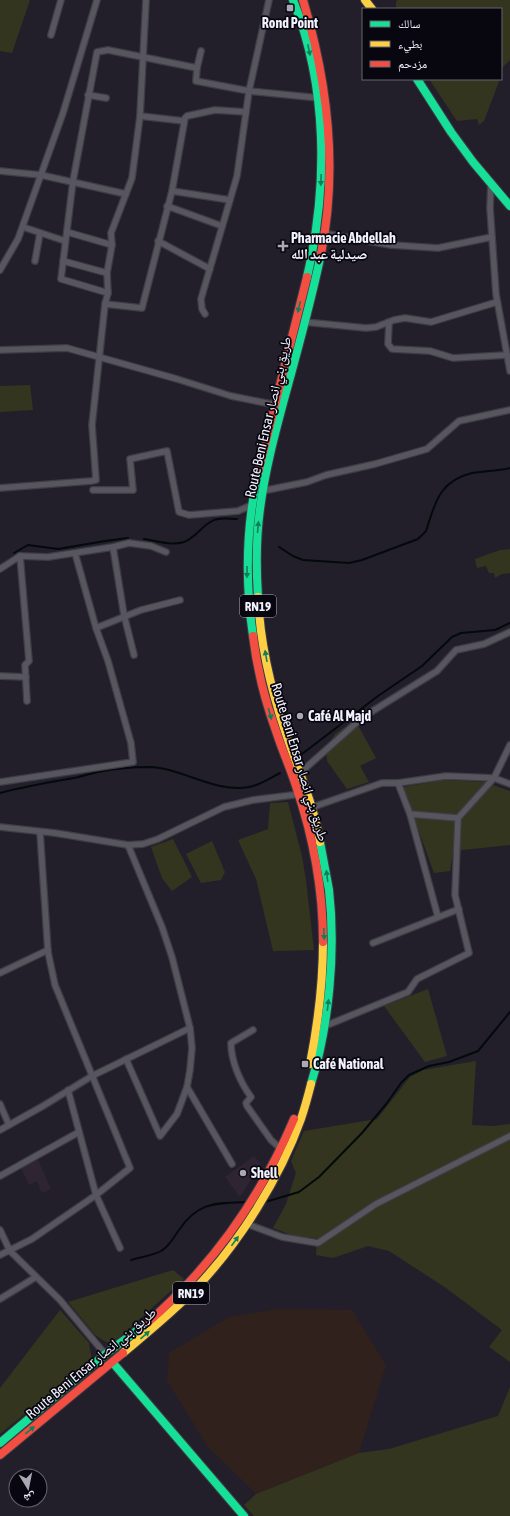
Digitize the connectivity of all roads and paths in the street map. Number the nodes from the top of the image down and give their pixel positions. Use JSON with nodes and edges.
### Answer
{"nodes":[{"id":1,"x":61,"y":0,"type":"edge"},
{"id":2,"x":97,"y":0,"type":"edge"},
{"id":3,"x":146,"y":0,"type":"edge"},
{"id":4,"x":267,"y":0,"type":"edge"},
{"id":5,"x":293,"y":0,"type":"edge"},
{"id":6,"x":303,"y":0,"type":"edge"},
{"id":7,"x":365,"y":0,"type":"edge"},
{"id":8,"x":371,"y":8,"type":"edge"},
{"id":9,"x":51,"y":35,"type":"dead end"},
{"id":10,"x":201,"y":51,"type":"dead end"},
{"id":11,"x":142,"y":57,"type":"junction"},
{"id":12,"x":197,"y":68,"type":"junction"},
{"id":13,"x":418,"y":80,"type":"edge"},
{"id":14,"x":249,"y":91,"type":"junction"},
{"id":15,"x":88,"y":95,"type":"junction"},
{"id":16,"x":321,"y":97,"type":"junction"},
{"id":17,"x":106,"y":98,"type":"dead end"},
{"id":18,"x":246,"y":112,"type":"junction"},
{"id":19,"x":140,"y":116,"type":"junction"},
{"id":20,"x":184,"y":121,"type":"junction"},
{"id":21,"x":0,"y":171,"type":"edge"},
{"id":22,"x":41,"y":175,"type":"junction"},
{"id":23,"x":73,"y":181,"type":"junction"},
{"id":24,"x":491,"y":183,"type":"junction"},
{"id":25,"x":172,"y":190,"type":"junction"},
{"id":26,"x":126,"y":194,"type":"junction"},
{"id":27,"x":230,"y":200,"type":"junction"},
{"id":28,"x":167,"y":206,"type":"junction"},
{"id":29,"x":510,"y":206,"type":"edge"},
{"id":30,"x":222,"y":226,"type":"junction"},
{"id":31,"x":23,"y":227,"type":"junction"},
{"id":32,"x":66,"y":232,"type":"junction"},
{"id":33,"x":320,"y":232,"type":"junction"},
{"id":34,"x":40,"y":233,"type":"junction"},
{"id":35,"x":492,"y":237,"type":"junction"},
{"id":36,"x":65,"y":241,"type":"junction"},
{"id":37,"x":158,"y":241,"type":"junction"},
{"id":38,"x":112,"y":245,"type":"junction"},
{"id":39,"x":35,"y":261,"type":"dead end"},
{"id":40,"x":63,"y":261,"type":"junction"},
{"id":41,"x":210,"y":269,"type":"junction"},
{"id":42,"x":0,"y":270,"type":"edge"},
{"id":43,"x":106,"y":273,"type":"junction"},
{"id":44,"x":108,"y":293,"type":"junction"},
{"id":45,"x":497,"y":302,"type":"junction"},
{"id":46,"x":105,"y":304,"type":"junction"},
{"id":47,"x":205,"y":314,"type":"dead end"},
{"id":48,"x":296,"y":321,"type":"junction"},
{"id":49,"x":304,"y":322,"type":"junction"},
{"id":50,"x":389,"y":322,"type":"junction"},
{"id":51,"x":0,"y":350,"type":"edge"},
{"id":52,"x":507,"y":354,"type":"junction"},
{"id":53,"x":99,"y":358,"type":"junction"},
{"id":54,"x":510,"y":371,"type":"edge"},
{"id":55,"x":279,"y":405,"type":"junction"},
{"id":56,"x":510,"y":410,"type":"edge"},
{"id":57,"x":0,"y":488,"type":"edge"},
{"id":58,"x":93,"y":490,"type":"dead end"},
{"id":59,"x":258,"y":492,"type":"junction"},
{"id":60,"x":252,"y":505,"type":"junction"},
{"id":61,"x":113,"y":547,"type":"junction"},
{"id":62,"x":166,"y":552,"type":"dead end"},
{"id":63,"x":75,"y":553,"type":"junction"},
{"id":64,"x":20,"y":556,"type":"junction"},
{"id":65,"x":0,"y":569,"type":"edge"},
{"id":66,"x":180,"y":600,"type":"dead end"},
{"id":67,"x":124,"y":617,"type":"junction"},
{"id":68,"x":96,"y":628,"type":"junction"},
{"id":69,"x":261,"y":628,"type":"junction"},
{"id":70,"x":251,"y":629,"type":"junction"},
{"id":71,"x":510,"y":632,"type":"edge"},
{"id":72,"x":134,"y":655,"type":"dead end"},
{"id":73,"x":0,"y":676,"type":"edge"},
{"id":74,"x":26,"y":677,"type":"junction"},
{"id":75,"x":27,"y":701,"type":"dead end"},
{"id":76,"x":510,"y":745,"type":"edge"},
{"id":77,"x":300,"y":773,"type":"junction"},
{"id":78,"x":494,"y":778,"type":"junction"},
{"id":79,"x":0,"y":782,"type":"edge"},
{"id":80,"x":398,"y":783,"type":"junction"},
{"id":81,"x":510,"y":784,"type":"edge"},
{"id":82,"x":303,"y":794,"type":"junction"},
{"id":83,"x":312,"y":807,"type":"junction"},
{"id":84,"x":303,"y":811,"type":"junction"},
{"id":85,"x":410,"y":814,"type":"junction"},
{"id":86,"x":458,"y":818,"type":"junction"},
{"id":87,"x":0,"y":827,"type":"edge"},
{"id":88,"x":40,"y":832,"type":"junction"},
{"id":89,"x":128,"y":845,"type":"junction"},
{"id":90,"x":459,"y":909,"type":"junction"},
{"id":91,"x":438,"y":917,"type":"junction"},
{"id":92,"x":373,"y":943,"type":"dead end"},
{"id":93,"x":48,"y":950,"type":"junction"},
{"id":94,"x":0,"y":973,"type":"edge"},
{"id":95,"x":325,"y":1026,"type":"junction"},
{"id":96,"x":190,"y":1028,"type":"junction"},
{"id":97,"x":253,"y":1030,"type":"dead end"},
{"id":98,"x":126,"y":1059,"type":"junction"},
{"id":99,"x":92,"y":1076,"type":"junction"},
{"id":100,"x":187,"y":1087,"type":"junction"},
{"id":101,"x":68,"y":1090,"type":"junction"},
{"id":102,"x":0,"y":1104,"type":"edge"},
{"id":103,"x":9,"y":1125,"type":"junction"},
{"id":104,"x":0,"y":1130,"type":"edge"},
{"id":105,"x":79,"y":1132,"type":"junction"},
{"id":106,"x":510,"y":1136,"type":"edge"},
{"id":107,"x":281,"y":1149,"type":"junction"},
{"id":108,"x":232,"y":1164,"type":"dead end"},
{"id":109,"x":0,"y":1176,"type":"edge"},
{"id":110,"x":96,"y":1195,"type":"junction"},
{"id":111,"x":251,"y":1212,"type":"junction"},
{"id":112,"x":247,"y":1224,"type":"junction"},
{"id":113,"x":0,"y":1230,"type":"edge"},
{"id":114,"x":120,"y":1248,"type":"dead end"},
{"id":115,"x":10,"y":1251,"type":"junction"},
{"id":116,"x":0,"y":1255,"type":"edge"},
{"id":117,"x":36,"y":1277,"type":"junction"},
{"id":118,"x":0,"y":1299,"type":"edge"},
{"id":119,"x":104,"y":1355,"type":"junction"},
{"id":120,"x":112,"y":1363,"type":"junction"},
{"id":121,"x":0,"y":1443,"type":"edge"},
{"id":122,"x":0,"y":1455,"type":"edge"},
{"id":123,"x":244,"y":1516,"type":"edge"}],
"edges":[{"from":1,"to":9,"type":"street"},
{"from":2,"to":22,"type":"street"},
{"from":3,"to":11,"type":"street"},
{"from":4,"to":14,"type":"street"},
{"from":5,"to":16,"type":"main road","name":"Route Beni Ensar طريق بني انصار","number":"RN19","one_way":true},
{"from":6,"to":16,"type":"main road","name":"Route Beni Ensar طريق بني انصار","number":"RN19"},
{"from":7,"to":8,"type":"main road"},
{"from":10,"to":12,"type":"street"},
{"from":11,"to":12,"type":"street"},
{"from":11,"to":15,"type":"street"},
{"from":11,"to":19,"type":"street"},
{"from":12,"to":14,"type":"street"},
{"from":13,"to":24,"type":"main road"},
{"from":14,"to":16,"type":"street"},
{"from":14,"to":18,"type":"street"},
{"from":15,"to":17,"type":"street"},
{"from":15,"to":23,"type":"street"},
{"from":16,"to":33,"type":"main road","name":"Route Beni Ensar طريق بني انصار","number":"RN19"},
{"from":18,"to":20,"type":"street"},
{"from":18,"to":27,"type":"street"},
{"from":19,"to":20,"type":"street"},
{"from":19,"to":26,"type":"street"},
{"from":20,"to":25,"type":"street"},
{"from":21,"to":22,"type":"street"},
{"from":22,"to":23,"type":"street"},
{"from":22,"to":31,"type":"street"},
{"from":23,"to":26,"type":"street"},
{"from":23,"to":32,"type":"street"},
{"from":24,"to":29,"type":"main road"},
{"from":24,"to":35,"type":"street"},
{"from":25,"to":27,"type":"street"},
{"from":25,"to":28,"type":"street"},
{"from":26,"to":38,"type":"street"},
{"from":27,"to":30,"type":"street"},
{"from":28,"to":30,"type":"street"},
{"from":28,"to":37,"type":"street"},
{"from":30,"to":41,"type":"street"},
{"from":31,"to":34,"type":"street"},
{"from":31,"to":42,"type":"street"},
{"from":32,"to":36,"type":"street"},
{"from":32,"to":38,"type":"street"},
{"from":33,"to":35,"type":"street"},
{"from":33,"to":48,"type":"main road","name":"Route Beni Ensar طريق بني انصار","number":"RN19","one_way":true},
{"from":33,"to":49,"type":"main road","name":"Route Beni Ensar طريق بني انصار","number":"RN19"},
{"from":34,"to":36,"type":"street"},
{"from":34,"to":39,"type":"street"},
{"from":35,"to":45,"type":"street"},
{"from":36,"to":40,"type":"street"},
{"from":37,"to":41,"type":"street"},
{"from":37,"to":46,"type":"street"},
{"from":38,"to":43,"type":"street"},
{"from":40,"to":43,"type":"street"},
{"from":40,"to":44,"type":"street"},
{"from":41,"to":47,"type":"street"},
{"from":43,"to":44,"type":"street"},
{"from":44,"to":46,"type":"street"},
{"from":45,"to":50,"type":"street"},
{"from":45,"to":52,"type":"street"},
{"from":46,"to":53,"type":"street"},
{"from":48,"to":49,"type":"street"},
{"from":48,"to":55,"type":"main road","name":"Route Beni Ensar طريق بني انصار","number":"RN19"},
{"from":49,"to":50,"type":"street"},
{"from":49,"to":55,"type":"main road","name":"Route Beni Ensar طريق بني انصار","number":"RN19"},
{"from":50,"to":52,"type":"street"},
{"from":51,"to":53,"type":"street"},
{"from":52,"to":54,"type":"street"},
{"from":53,"to":55,"type":"street"},
{"from":53,"to":57,"type":"street"},
{"from":55,"to":59,"type":"main road","name":"Route Beni Ensar طريق بني انصار","number":"RN19"},
{"from":56,"to":59,"type":"street"},
{"from":58,"to":60,"type":"street"},
{"from":59,"to":60,"type":"main road","name":"Route Beni Ensar طريق بني انصار","number":"RN19"},
{"from":69,"to":59,"type":"main road","name":"Route Beni Ensar طريق بني انصار","number":"RN19","one_way":true},
{"from":60,"to":70,"type":"main road","name":"Route Beni Ensar طريق بني انصار","number":"RN19","one_way":true},
{"from":61,"to":62,"type":"street"},
{"from":61,"to":63,"type":"street"},
{"from":61,"to":67,"type":"street"},
{"from":63,"to":64,"type":"street"},
{"from":63,"to":68,"type":"street"},
{"from":64,"to":65,"type":"street"},
{"from":64,"to":74,"type":"street"},
{"from":66,"to":67,"type":"street"},
{"from":67,"to":68,"type":"street"},
{"from":67,"to":72,"type":"street"},
{"from":68,"to":79,"type":"street"},
{"from":69,"to":70,"type":"main road"},
{"from":77,"to":69,"type":"main road","name":"Route Beni Ensar طريق بني انصار","number":"RN19","one_way":true},
{"from":70,"to":82,"type":"main road","name":"Route Beni Ensar طريق بني انصار","number":"RN19","one_way":true},
{"from":71,"to":77,"type":"street"},
{"from":73,"to":74,"type":"street"},
{"from":74,"to":75,"type":"street"},
{"from":76,"to":78,"type":"street"},
{"from":77,"to":82,"type":"main road","name":"Route Beni Ensar طريق بني انصار","number":"RN19"},
{"from":78,"to":80,"type":"street"},
{"from":78,"to":81,"type":"street"},
{"from":78,"to":86,"type":"street"},
{"from":80,"to":83,"type":"street"},
{"from":80,"to":85,"type":"street"},
{"from":82,"to":83,"type":"main road","name":"Route Beni Ensar طريق بني انصار","number":"RN19"},
{"from":82,"to":84,"type":"main road","name":"Route Beni Ensar طريق بني انصار","number":"RN19"},
{"from":82,"to":89,"type":"street"},
{"from":83,"to":84,"type":"street"},
{"from":95,"to":83,"type":"main road","name":"Route Beni Ensar طريق بني انصار","number":"RN19","one_way":true},
{"from":84,"to":107,"type":"main road","name":"Route Beni Ensar طريق بني انصار","number":"RN19","one_way":true},
{"from":85,"to":86,"type":"street"},
{"from":85,"to":91,"type":"street"},
{"from":86,"to":90,"type":"street"},
{"from":87,"to":88,"type":"street"},
{"from":88,"to":89,"type":"street"},
{"from":88,"to":93,"type":"street"},
{"from":89,"to":96,"type":"street"},
{"from":90,"to":91,"type":"street"},
{"from":90,"to":95,"type":"street"},
{"from":91,"to":92,"type":"street"},
{"from":93,"to":94,"type":"street"},
{"from":93,"to":99,"type":"street"},
{"from":95,"to":111,"type":"main road","name":"Route Beni Ensar طريق بني انصار","number":"RN19"},
{"from":96,"to":98,"type":"street"},
{"from":96,"to":100,"type":"street"},
{"from":97,"to":107,"type":"street"},
{"from":98,"to":99,"type":"street"},
{"from":98,"to":100,"type":"street"},
{"from":99,"to":101,"type":"street"},
{"from":99,"to":110,"type":"street"},
{"from":100,"to":108,"type":"street"},
{"from":101,"to":103,"type":"street"},
{"from":101,"to":105,"type":"street"},
{"from":102,"to":103,"type":"street"},
{"from":103,"to":104,"type":"street"},
{"from":105,"to":109,"type":"street"},
{"from":105,"to":110,"type":"street"},
{"from":106,"to":112,"type":"street"},
{"from":107,"to":111,"type":"main road","name":"Route Beni Ensar طريق بني انصار","number":"RN19"},
{"from":110,"to":114,"type":"street"},
{"from":110,"to":115,"type":"street"},
{"from":111,"to":112,"type":"main road","name":"Route Beni Ensar طريق بني انصار","number":"RN19"},
{"from":111,"to":119,"type":"main road","name":"Route Beni Ensar طريق بني انصار","number":"RN19"},
{"from":120,"to":112,"type":"main road","name":"Route Beni Ensar طريق بني انصار","number":"RN19","one_way":true},
{"from":113,"to":115,"type":"street"},
{"from":115,"to":116,"type":"street"},
{"from":115,"to":117,"type":"street"},
{"from":117,"to":118,"type":"street"},
{"from":117,"to":119,"type":"street"},
{"from":119,"to":120,"type":"main road"},
{"from":119,"to":121,"type":"main road","name":"Route Beni Ensar طريق بني انصار","number":"RN19"},
{"from":122,"to":120,"type":"main road","name":"Route Beni Ensar طريق بني انصار","number":"RN19","one_way":true},
{"from":120,"to":123,"type":"main road"}]}
